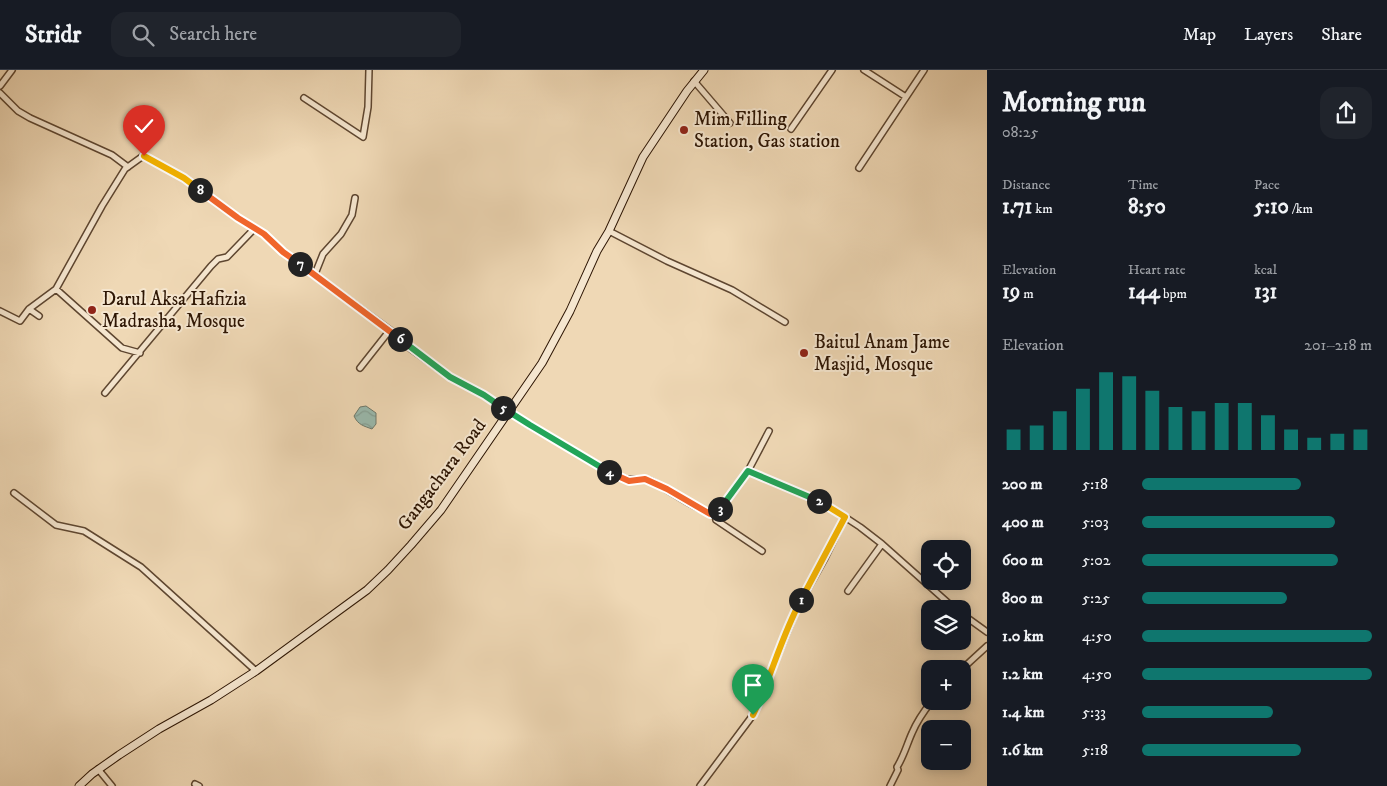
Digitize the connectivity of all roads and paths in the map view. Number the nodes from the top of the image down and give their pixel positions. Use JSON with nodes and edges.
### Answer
{"nodes":[{"id":1,"x":12,"y":70,"type":"edge"},
{"id":2,"x":369,"y":70,"type":"edge"},
{"id":3,"x":704,"y":70,"type":"edge"},
{"id":4,"x":832,"y":70,"type":"edge"},
{"id":5,"x":864,"y":70,"type":"edge"},
{"id":6,"x":924,"y":70,"type":"edge"},
{"id":7,"x":694,"y":81,"type":"junction"},
{"id":8,"x":0,"y":86,"type":"edge"},
{"id":9,"x":0,"y":93,"type":"edge"},
{"id":10,"x":906,"y":97,"type":"junction"},
{"id":11,"x":304,"y":98,"type":"dead end"},
{"id":12,"x":730,"y":123,"type":"dead end"},
{"id":13,"x":791,"y":129,"type":"dead end"},
{"id":14,"x":128,"y":167,"type":"junction"},
{"id":15,"x":859,"y":168,"type":"dead end"},
{"id":16,"x":355,"y":198,"type":"dead end"},
{"id":17,"x":254,"y":228,"type":"junction"},
{"id":18,"x":609,"y":230,"type":"junction"},
{"id":19,"x":315,"y":274,"type":"junction"},
{"id":20,"x":56,"y":289,"type":"junction"},
{"id":21,"x":29,"y":309,"type":"junction"},
{"id":22,"x":0,"y":311,"type":"edge"},
{"id":23,"x":39,"y":316,"type":"dead end"},
{"id":24,"x":785,"y":322,"type":"dead end"},
{"id":25,"x":390,"y":330,"type":"junction"},
{"id":26,"x":140,"y":353,"type":"junction"},
{"id":27,"x":360,"y":368,"type":"dead end"},
{"id":28,"x":105,"y":393,"type":"dead end"},
{"id":29,"x":509,"y":412,"type":"junction"},
{"id":30,"x":769,"y":431,"type":"dead end"},
{"id":31,"x":748,"y":471,"type":"junction"},
{"id":32,"x":14,"y":493,"type":"dead end"},
{"id":33,"x":715,"y":514,"type":"junction"},
{"id":34,"x":845,"y":517,"type":"junction"},
{"id":35,"x":882,"y":544,"type":"junction"},
{"id":36,"x":762,"y":551,"type":"dead end"},
{"id":37,"x":848,"y":591,"type":"dead end"},
{"id":38,"x":944,"y":600,"type":"edge"},
{"id":39,"x":971,"y":620,"type":"edge"},
{"id":40,"x":987,"y":632,"type":"edge"},
{"id":41,"x":987,"y":646,"type":"edge"},
{"id":42,"x":971,"y":661,"type":"edge"},
{"id":43,"x":256,"y":671,"type":"junction"},
{"id":44,"x":925,"y":710,"type":"edge"},
{"id":45,"x":98,"y":769,"type":"junction"},
{"id":46,"x":79,"y":786,"type":"edge"},
{"id":47,"x":112,"y":786,"type":"edge"},
{"id":48,"x":700,"y":786,"type":"edge"},
{"id":49,"x":890,"y":786,"type":"edge"}],
"edges":[{"from":1,"to":8,"type":"street"},
{"from":2,"to":11,"type":"street"},
{"from":3,"to":7,"type":"main road","name":"Gangachara Road"},
{"from":4,"to":13,"type":"street"},
{"from":5,"to":10,"type":"street"},
{"from":6,"to":10,"type":"street"},
{"from":7,"to":12,"type":"street"},
{"from":7,"to":18,"type":"main road","name":"Gangachara Road"},
{"from":9,"to":14,"type":"street"},
{"from":10,"to":15,"type":"street"},
{"from":14,"to":17,"type":"street"},
{"from":14,"to":20,"type":"street"},
{"from":16,"to":19,"type":"street"},
{"from":17,"to":19,"type":"street"},
{"from":17,"to":26,"type":"street"},
{"from":18,"to":24,"type":"street"},
{"from":18,"to":29,"type":"main road","name":"Gangachara Road"},
{"from":19,"to":25,"type":"street"},
{"from":20,"to":21,"type":"street"},
{"from":20,"to":26,"type":"street"},
{"from":21,"to":22,"type":"street"},
{"from":21,"to":23,"type":"street"},
{"from":25,"to":27,"type":"street"},
{"from":25,"to":29,"type":"street"},
{"from":26,"to":28,"type":"street"},
{"from":29,"to":33,"type":"street"},
{"from":29,"to":43,"type":"main road","name":"Gangachara Road"},
{"from":30,"to":31,"type":"street"},
{"from":31,"to":33,"type":"street"},
{"from":31,"to":34,"type":"street"},
{"from":32,"to":43,"type":"street"},
{"from":33,"to":36,"type":"street"},
{"from":34,"to":35,"type":"street"},
{"from":34,"to":48,"type":"street"},
{"from":35,"to":37,"type":"street"},
{"from":35,"to":38,"type":"street"},
{"from":39,"to":40,"type":"street"},
{"from":41,"to":42,"type":"street"},
{"from":43,"to":45,"type":"main road","name":"Gangachara Road"},
{"from":44,"to":49,"type":"street"},
{"from":45,"to":46,"type":"main road","name":"Gangachara Road"},
{"from":45,"to":47,"type":"street"}]}
